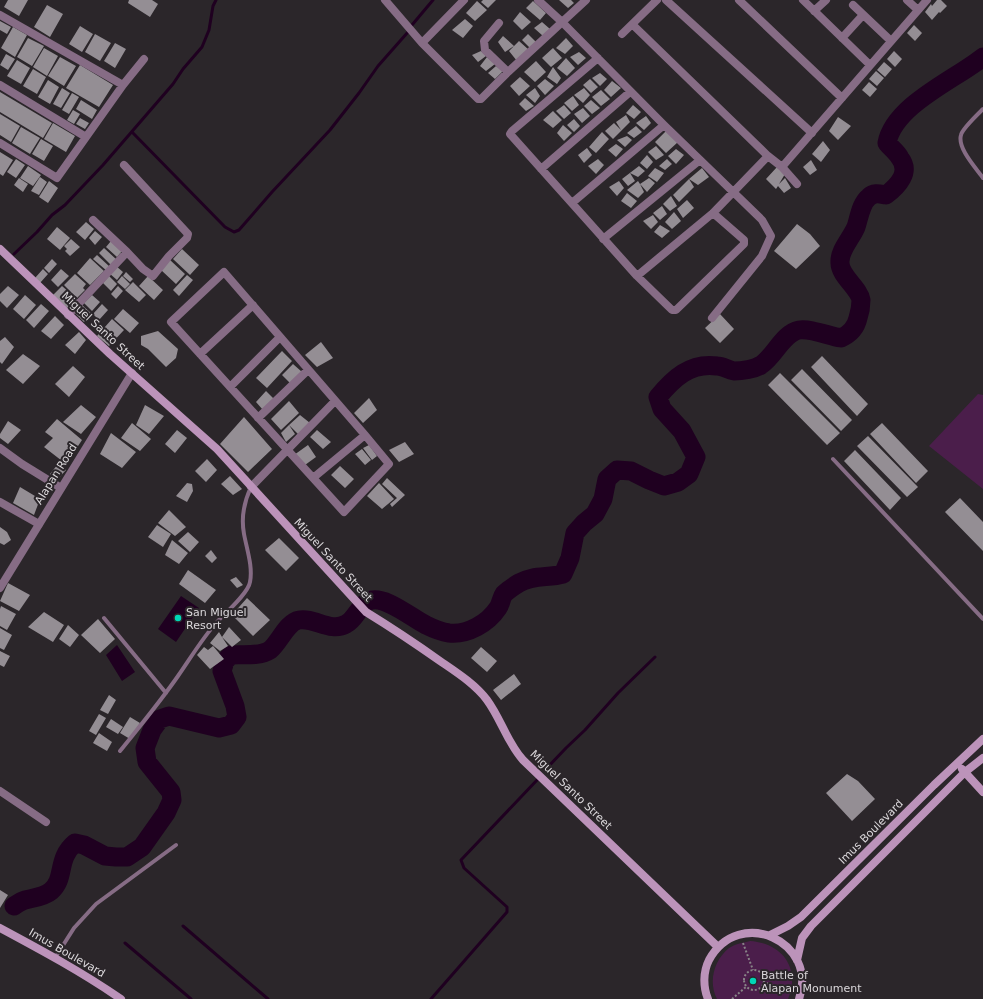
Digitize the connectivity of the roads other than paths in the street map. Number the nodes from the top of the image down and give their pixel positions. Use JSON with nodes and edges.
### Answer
{"nodes":[{"id":1,"x":385,"y":0,"type":"edge"},
{"id":2,"x":464,"y":0,"type":"edge"},
{"id":3,"x":538,"y":0,"type":"edge"},
{"id":4,"x":586,"y":0,"type":"edge"},
{"id":5,"x":658,"y":0,"type":"edge"},
{"id":6,"x":666,"y":0,"type":"edge"},
{"id":7,"x":739,"y":0,"type":"edge"},
{"id":8,"x":803,"y":0,"type":"edge"},
{"id":9,"x":826,"y":0,"type":"edge"},
{"id":10,"x":907,"y":0,"type":"edge"},
{"id":11,"x":927,"y":0,"type":"edge"},
{"id":12,"x":853,"y":5,"type":"dead end"},
{"id":13,"x":918,"y":10,"type":"junction"},
{"id":14,"x":814,"y":11,"type":"junction"},
{"id":15,"x":0,"y":15,"type":"edge"},
{"id":16,"x":864,"y":15,"type":"junction"},
{"id":17,"x":562,"y":22,"type":"junction"},
{"id":18,"x":499,"y":23,"type":"dead end"},
{"id":19,"x":633,"y":25,"type":"junction"},
{"id":20,"x":622,"y":34,"type":"dead end"},
{"id":21,"x":842,"y":38,"type":"junction"},
{"id":22,"x":891,"y":41,"type":"junction"},
{"id":23,"x":422,"y":43,"type":"junction"},
{"id":24,"x":598,"y":58,"type":"junction"},
{"id":25,"x":144,"y":59,"type":"dead end"},
{"id":26,"x":870,"y":65,"type":"junction"},
{"id":27,"x":508,"y":72,"type":"junction"},
{"id":28,"x":0,"y":85,"type":"edge"},
{"id":29,"x":124,"y":85,"type":"junction"},
{"id":30,"x":630,"y":92,"type":"junction"},
{"id":31,"x":842,"y":98,"type":"junction"},
{"id":32,"x":983,"y":109,"type":"edge"},
{"id":33,"x":664,"y":125,"type":"junction"},
{"id":34,"x":812,"y":133,"type":"junction"},
{"id":35,"x":86,"y":137,"type":"junction"},
{"id":36,"x":0,"y":143,"type":"edge"},
{"id":37,"x":768,"y":156,"type":"junction"},
{"id":38,"x":700,"y":160,"type":"junction"},
{"id":39,"x":124,"y":165,"type":"dead end"},
{"id":40,"x":782,"y":167,"type":"junction"},
{"id":41,"x":541,"y":169,"type":"junction"},
{"id":42,"x":983,"y":178,"type":"edge"},
{"id":43,"x":797,"y":184,"type":"dead end"},
{"id":44,"x":734,"y":192,"type":"junction"},
{"id":45,"x":572,"y":203,"type":"junction"},
{"id":46,"x":713,"y":213,"type":"junction"},
{"id":47,"x":93,"y":220,"type":"dead end"},
{"id":48,"x":603,"y":239,"type":"junction"},
{"id":49,"x":0,"y":249,"type":"edge"},
{"id":50,"x":127,"y":252,"type":"junction"},
{"id":51,"x":637,"y":276,"type":"junction"},
{"id":52,"x":253,"y":305,"type":"junction"},
{"id":53,"x":68,"y":315,"type":"junction"},
{"id":54,"x":712,"y":318,"type":"dead end"},
{"id":55,"x":280,"y":337,"type":"junction"},
{"id":56,"x":200,"y":354,"type":"junction"},
{"id":57,"x":308,"y":370,"type":"junction"},
{"id":58,"x":132,"y":373,"type":"junction"},
{"id":59,"x":230,"y":387,"type":"junction"},
{"id":60,"x":335,"y":401,"type":"junction"},
{"id":61,"x":258,"y":418,"type":"junction"},
{"id":62,"x":365,"y":435,"type":"junction"},
{"id":63,"x":0,"y":448,"type":"edge"},
{"id":64,"x":287,"y":450,"type":"junction"},
{"id":65,"x":833,"y":459,"type":"dead end"},
{"id":66,"x":313,"y":478,"type":"junction"},
{"id":67,"x":251,"y":487,"type":"junction"},
{"id":68,"x":61,"y":488,"type":"junction"},
{"id":69,"x":0,"y":502,"type":"edge"},
{"id":70,"x":39,"y":524,"type":"junction"},
{"id":71,"x":0,"y":588,"type":"edge"},
{"id":72,"x":104,"y":618,"type":"dead end"},
{"id":73,"x":983,"y":619,"type":"edge"},
{"id":74,"x":166,"y":693,"type":"junction"},
{"id":75,"x":983,"y":739,"type":"edge"},
{"id":76,"x":120,"y":751,"type":"dead end"},
{"id":77,"x":983,"y":758,"type":"edge"},
{"id":78,"x":957,"y":764,"type":"junction"},
{"id":79,"x":965,"y":772,"type":"junction"},
{"id":80,"x":0,"y":791,"type":"edge"},
{"id":81,"x":983,"y":792,"type":"edge"},
{"id":82,"x":46,"y":822,"type":"dead end"},
{"id":83,"x":176,"y":845,"type":"dead end"},
{"id":84,"x":0,"y":928,"type":"edge"},
{"id":85,"x":770,"y":935,"type":"junction"},
{"id":86,"x":718,"y":948,"type":"junction"},
{"id":87,"x":55,"y":958,"type":"junction"},
{"id":88,"x":797,"y":960,"type":"junction"},
{"id":89,"x":799,"y":997,"type":"edge"},
{"id":90,"x":121,"y":999,"type":"edge"},
{"id":91,"x":708,"y":999,"type":"edge"}],
"edges":[{"from":1,"to":23,"type":"street"},
{"from":2,"to":23,"type":"street"},
{"from":3,"to":17,"type":"street"},
{"from":4,"to":17,"type":"street"},
{"from":5,"to":19,"type":"street"},
{"from":6,"to":34,"type":"street"},
{"from":7,"to":31,"type":"street"},
{"from":8,"to":14,"type":"street"},
{"from":9,"to":14,"type":"street"},
{"from":10,"to":13,"type":"street"},
{"from":11,"to":13,"type":"street"},
{"from":12,"to":16,"type":"street"},
{"from":13,"to":22,"type":"street"},
{"from":14,"to":21,"type":"street"},
{"from":15,"to":29,"type":"street"},
{"from":16,"to":21,"type":"street"},
{"from":16,"to":22,"type":"street"},
{"from":17,"to":24,"type":"street"},
{"from":17,"to":27,"type":"street"},
{"from":18,"to":27,"type":"street"},
{"from":19,"to":20,"type":"street"},
{"from":19,"to":37,"type":"street"},
{"from":21,"to":26,"type":"street"},
{"from":22,"to":26,"type":"street"},
{"from":23,"to":27,"type":"street"},
{"from":24,"to":30,"type":"street"},
{"from":24,"to":41,"type":"street"},
{"from":25,"to":29,"type":"street"},
{"from":26,"to":31,"type":"street"},
{"from":28,"to":35,"type":"street"},
{"from":29,"to":35,"type":"street"},
{"from":30,"to":33,"type":"street"},
{"from":30,"to":41,"type":"street"},
{"from":31,"to":34,"type":"street"},
{"from":32,"to":42,"type":"lane"},
{"from":33,"to":38,"type":"street"},
{"from":33,"to":45,"type":"street"},
{"from":34,"to":40,"type":"street"},
{"from":35,"to":36,"type":"street"},
{"from":37,"to":40,"type":"street"},
{"from":37,"to":44,"type":"street"},
{"from":38,"to":44,"type":"street"},
{"from":38,"to":48,"type":"street"},
{"from":39,"to":50,"type":"street"},
{"from":40,"to":43,"type":"street"},
{"from":41,"to":45,"type":"street"},
{"from":44,"to":46,"type":"street"},
{"from":44,"to":54,"type":"street"},
{"from":45,"to":48,"type":"street"},
{"from":46,"to":51,"type":"street"},
{"from":46,"to":51,"type":"street"},
{"from":47,"to":50,"type":"street"},
{"from":48,"to":51,"type":"street"},
{"from":49,"to":53,"type":"main road","name":"Miguel Santo Street"},
{"from":50,"to":53,"type":"street"},
{"from":52,"to":55,"type":"street"},
{"from":52,"to":56,"type":"street"},
{"from":52,"to":56,"type":"street"},
{"from":53,"to":58,"type":"main road","name":"Miguel Santo Street"},
{"from":55,"to":57,"type":"street"},
{"from":55,"to":59,"type":"street"},
{"from":56,"to":59,"type":"street"},
{"from":57,"to":60,"type":"street"},
{"from":57,"to":61,"type":"street"},
{"from":58,"to":67,"type":"main road","name":"Miguel Santo Street"},
{"from":58,"to":68,"type":"street","name":"Alapan Road"},
{"from":59,"to":61,"type":"street"},
{"from":60,"to":62,"type":"street"},
{"from":60,"to":64,"type":"street"},
{"from":61,"to":64,"type":"street"},
{"from":62,"to":66,"type":"street"},
{"from":62,"to":66,"type":"street"},
{"from":63,"to":68,"type":"street"},
{"from":64,"to":66,"type":"street"},
{"from":64,"to":67,"type":"street"},
{"from":65,"to":73,"type":"lane"},
{"from":67,"to":74,"type":"lane"},
{"from":67,"to":86,"type":"main road","name":"Miguel Santo Street"},
{"from":68,"to":70,"type":"street","name":"Alapan Road"},
{"from":69,"to":70,"type":"street"},
{"from":70,"to":71,"type":"street","name":"Alapan Road"},
{"from":72,"to":74,"type":"lane"},
{"from":74,"to":76,"type":"lane"},
{"from":75,"to":78,"type":"main road","name":"Imus Boulevard"},
{"from":77,"to":79,"type":"main road"},
{"from":78,"to":79,"type":"main road"},
{"from":78,"to":85,"type":"main road","name":"Imus Boulevard"},
{"from":79,"to":81,"type":"main road"},
{"from":79,"to":88,"type":"main road"},
{"from":80,"to":82,"type":"street"},
{"from":83,"to":87,"type":"lane"},
{"from":84,"to":87,"type":"main road","name":"Imus Boulevard"},
{"from":85,"to":86,"type":"main road"},
{"from":85,"to":88,"type":"main road"},
{"from":86,"to":91,"type":"main road"},
{"from":87,"to":90,"type":"main road","name":"Imus Boulevard"},
{"from":88,"to":89,"type":"main road"}]}
